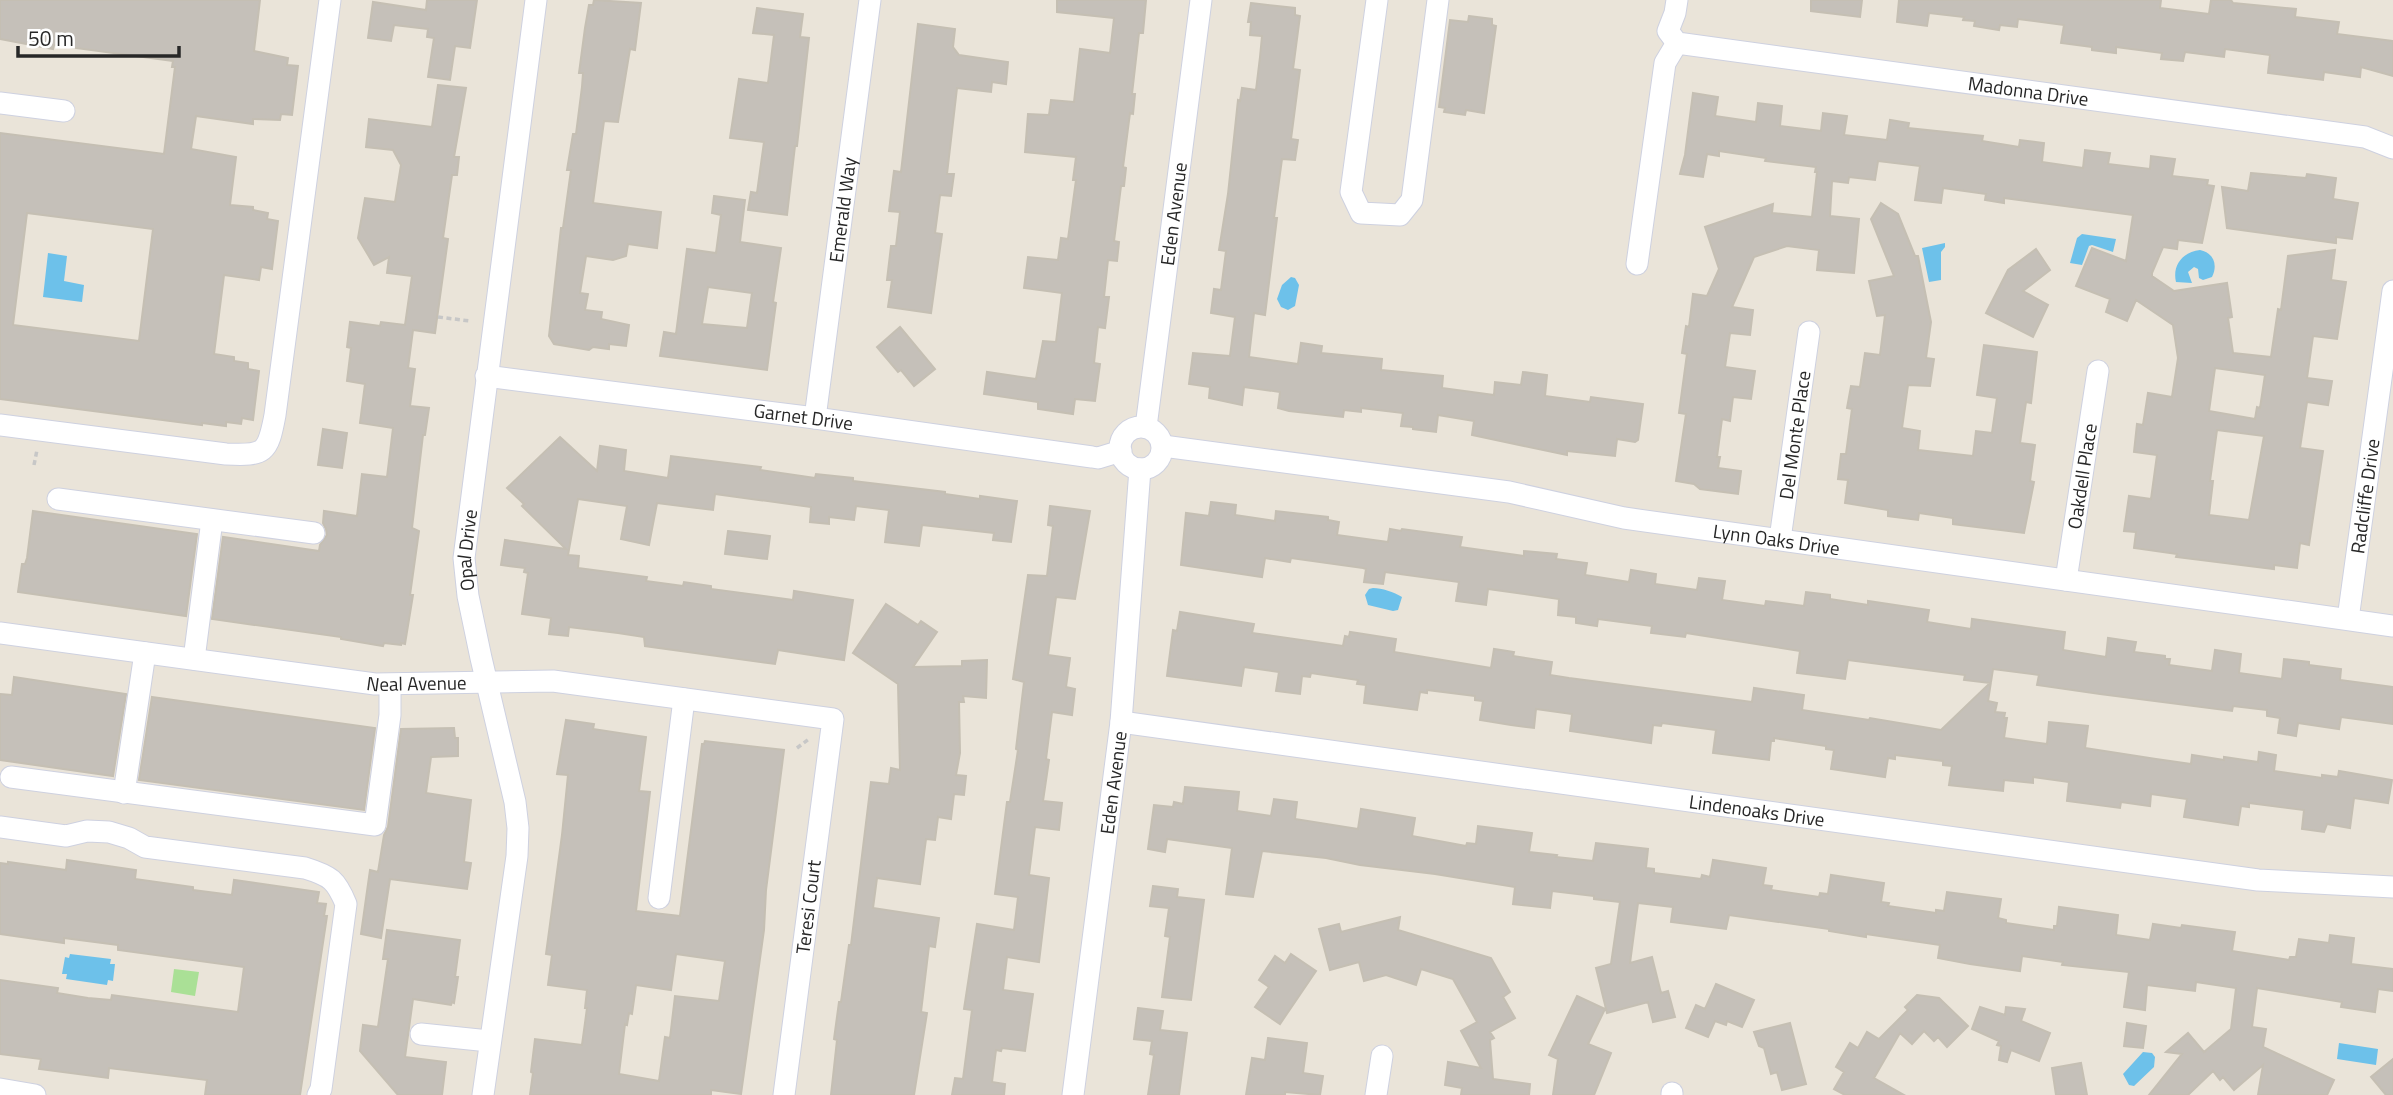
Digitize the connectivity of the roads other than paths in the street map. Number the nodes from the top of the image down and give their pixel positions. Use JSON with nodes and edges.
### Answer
{"nodes":[{"id":1,"x":330,"y":0,"type":"edge"},
{"id":2,"x":536,"y":0,"type":"edge"},
{"id":3,"x":870,"y":0,"type":"edge"},
{"id":4,"x":1201,"y":0,"type":"edge"},
{"id":5,"x":1377,"y":0,"type":"edge"},
{"id":6,"x":1437,"y":0,"type":"edge"},
{"id":7,"x":1677,"y":0,"type":"edge"},
{"id":8,"x":1673,"y":37,"type":"junction"},
{"id":9,"x":0,"y":103,"type":"edge"},
{"id":10,"x":64,"y":111,"type":"dead end"},
{"id":11,"x":2393,"y":148,"type":"edge"},
{"id":12,"x":1637,"y":264,"type":"dead end"},
{"id":13,"x":2393,"y":291,"type":"edge"},
{"id":14,"x":1809,"y":332,"type":"dead end"},
{"id":15,"x":2098,"y":371,"type":"dead end"},
{"id":16,"x":486,"y":376,"type":"junction"},
{"id":17,"x":815,"y":418,"type":"junction"},
{"id":18,"x":0,"y":425,"type":"edge"},
{"id":19,"x":1146,"y":427,"type":"junction"},
{"id":20,"x":1163,"y":446,"type":"junction"},
{"id":21,"x":1121,"y":451,"type":"junction"},
{"id":22,"x":1140,"y":469,"type":"junction"},
{"id":23,"x":58,"y":499,"type":"dead end"},
{"id":24,"x":212,"y":520,"type":"junction"},
{"id":25,"x":314,"y":533,"type":"dead end"},
{"id":26,"x":1780,"y":539,"type":"junction"},
{"id":27,"x":2066,"y":580,"type":"junction"},
{"id":28,"x":2348,"y":619,"type":"junction"},
{"id":29,"x":2393,"y":625,"type":"edge"},
{"id":30,"x":0,"y":633,"type":"edge"},
{"id":31,"x":145,"y":653,"type":"junction"},
{"id":32,"x":194,"y":659,"type":"junction"},
{"id":33,"x":487,"y":682,"type":"junction"},
{"id":34,"x":390,"y":685,"type":"junction"},
{"id":35,"x":684,"y":699,"type":"junction"},
{"id":36,"x":833,"y":719,"type":"joint"},
{"id":37,"x":1121,"y":722,"type":"junction"},
{"id":38,"x":11,"y":777,"type":"dead end"},
{"id":39,"x":124,"y":793,"type":"junction"},
{"id":40,"x":0,"y":827,"type":"edge"},
{"id":41,"x":2393,"y":887,"type":"edge"},
{"id":42,"x":659,"y":898,"type":"dead end"},
{"id":43,"x":421,"y":1034,"type":"dead end"},
{"id":44,"x":489,"y":1041,"type":"junction"},
{"id":45,"x":1381,"y":1056,"type":"dead end"},
{"id":46,"x":0,"y":1089,"type":"edge"},
{"id":47,"x":35,"y":1095,"type":"edge"},
{"id":48,"x":318,"y":1095,"type":"edge"},
{"id":49,"x":483,"y":1095,"type":"edge"},
{"id":50,"x":784,"y":1095,"type":"edge"},
{"id":51,"x":1073,"y":1095,"type":"edge"},
{"id":52,"x":1376,"y":1095,"type":"edge"}],
"edges":[{"from":1,"to":18,"type":"street"},
{"from":2,"to":16,"type":"street","name":"Opal Drive"},
{"from":3,"to":17,"type":"street","name":"Emerald Way"},
{"from":4,"to":19,"type":"street","name":"Eden Avenue"},
{"from":5,"to":6,"type":"street"},
{"from":7,"to":8,"type":"street"},
{"from":8,"to":11,"type":"street","name":"Madonna Drive"},
{"from":8,"to":12,"type":"street"},
{"from":9,"to":10,"type":"street"},
{"from":13,"to":28,"type":"street","name":"Radcliffe Drive"},
{"from":14,"to":26,"type":"street","name":"Del Monte Place"},
{"from":15,"to":27,"type":"street","name":"Oakdell Place"},
{"from":16,"to":17,"type":"street","name":"Garnet Drive"},
{"from":16,"to":33,"type":"street","name":"Opal Drive"},
{"from":17,"to":21,"type":"street","name":"Garnet Drive"},
{"from":19,"to":20,"type":"street"},
{"from":19,"to":21,"type":"street"},
{"from":20,"to":22,"type":"street"},
{"from":20,"to":26,"type":"street","name":"Lynn Oaks Drive"},
{"from":21,"to":22,"type":"street"},
{"from":22,"to":37,"type":"street","name":"Eden Avenue"},
{"from":23,"to":24,"type":"street"},
{"from":24,"to":25,"type":"street"},
{"from":24,"to":32,"type":"street"},
{"from":26,"to":27,"type":"street","name":"Lynn Oaks Drive"},
{"from":27,"to":28,"type":"street","name":"Lynn Oaks Drive"},
{"from":28,"to":29,"type":"street","name":"Lynn Oaks Drive"},
{"from":30,"to":31,"type":"street","name":"Neal Avenue"},
{"from":31,"to":32,"type":"street","name":"Neal Avenue"},
{"from":31,"to":39,"type":"street"},
{"from":32,"to":34,"type":"street","name":"Neal Avenue"},
{"from":33,"to":34,"type":"street","name":"Neal Avenue"},
{"from":33,"to":35,"type":"street","name":"Neal Avenue"},
{"from":33,"to":44,"type":"street","name":"Opal Drive"},
{"from":34,"to":39,"type":"street"},
{"from":35,"to":36,"type":"street","name":"Neal Avenue"},
{"from":35,"to":42,"type":"street"},
{"from":36,"to":50,"type":"street","name":"Teresi Court"},
{"from":37,"to":41,"type":"street","name":"Lindenoaks Drive"},
{"from":37,"to":51,"type":"street","name":"Eden Avenue"},
{"from":38,"to":39,"type":"street"},
{"from":40,"to":48,"type":"street"},
{"from":43,"to":44,"type":"street"},
{"from":44,"to":49,"type":"street","name":"Opal Drive"},
{"from":45,"to":52,"type":"street"},
{"from":46,"to":47,"type":"street"}]}
